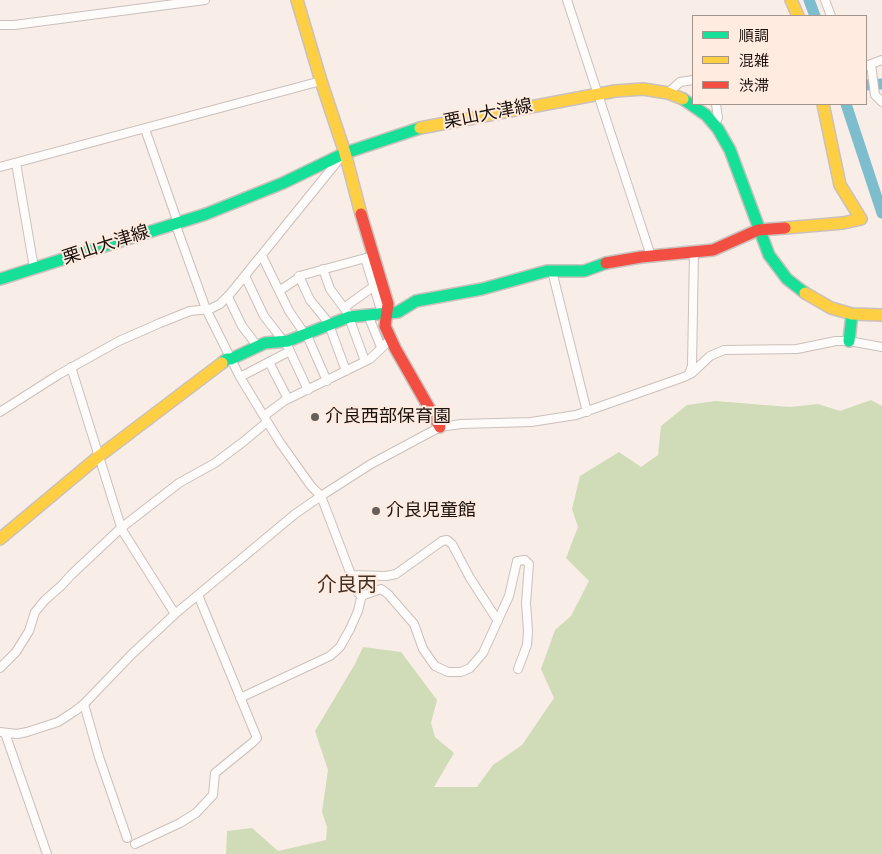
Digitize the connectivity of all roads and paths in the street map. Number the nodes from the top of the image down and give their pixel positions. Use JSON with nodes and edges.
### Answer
{"nodes":[{"id":1,"x":205,"y":0,"type":"edge"},
{"id":2,"x":297,"y":0,"type":"edge"},
{"id":3,"x":567,"y":0,"type":"edge"},
{"id":4,"x":790,"y":0,"type":"edge"},
{"id":5,"x":825,"y":0,"type":"edge"},
{"id":6,"x":798,"y":15,"type":"edge"},
{"id":7,"x":829,"y":15,"type":"edge"},
{"id":8,"x":0,"y":25,"type":"edge"},
{"id":9,"x":882,"y":60,"type":"edge"},
{"id":10,"x":869,"y":67,"type":"edge"},
{"id":11,"x":692,"y":80,"type":"edge"},
{"id":12,"x":321,"y":82,"type":"junction"},
{"id":13,"x":668,"y":93,"type":"junction"},
{"id":14,"x":598,"y":94,"type":"junction"},
{"id":15,"x":882,"y":102,"type":"edge"},
{"id":16,"x":692,"y":104,"type":"edge"},
{"id":17,"x":693,"y":105,"type":"edge"},
{"id":18,"x":716,"y":105,"type":"edge"},
{"id":19,"x":823,"y":105,"type":"edge"},
{"id":20,"x":714,"y":124,"type":"junction"},
{"id":21,"x":145,"y":129,"type":"junction"},
{"id":22,"x":345,"y":153,"type":"junction"},
{"id":23,"x":16,"y":163,"type":"junction"},
{"id":24,"x":0,"y":167,"type":"edge"},
{"id":25,"x":176,"y":223,"type":"junction"},
{"id":26,"x":758,"y":230,"type":"junction"},
{"id":27,"x":694,"y":252,"type":"junction"},
{"id":28,"x":262,"y":256,"type":"junction"},
{"id":29,"x":651,"y":256,"type":"junction"},
{"id":30,"x":369,"y":257,"type":"junction"},
{"id":31,"x":34,"y":268,"type":"junction"},
{"id":32,"x":323,"y":269,"type":"junction"},
{"id":33,"x":552,"y":271,"type":"junction"},
{"id":34,"x":245,"y":276,"type":"junction"},
{"id":35,"x":299,"y":276,"type":"junction"},
{"id":36,"x":0,"y":279,"type":"edge"},
{"id":37,"x":378,"y":284,"type":"junction"},
{"id":38,"x":279,"y":291,"type":"junction"},
{"id":39,"x":228,"y":297,"type":"junction"},
{"id":40,"x":206,"y":309,"type":"junction"},
{"id":41,"x":347,"y":312,"type":"junction"},
{"id":42,"x":385,"y":313,"type":"junction"},
{"id":43,"x":852,"y":314,"type":"junction"},
{"id":44,"x":368,"y":315,"type":"junction"},
{"id":45,"x":882,"y":316,"type":"edge"},
{"id":46,"x":329,"y":326,"type":"junction"},
{"id":47,"x":306,"y":335,"type":"junction"},
{"id":48,"x":391,"y":339,"type":"junction"},
{"id":49,"x":849,"y":341,"type":"junction"},
{"id":50,"x":287,"y":346,"type":"junction"},
{"id":51,"x":258,"y":347,"type":"junction"},
{"id":52,"x":381,"y":347,"type":"junction"},
{"id":53,"x":882,"y":347,"type":"edge"},
{"id":54,"x":231,"y":359,"type":"junction"},
{"id":55,"x":365,"y":361,"type":"junction"},
{"id":56,"x":269,"y":362,"type":"junction"},
{"id":57,"x":71,"y":367,"type":"junction"},
{"id":58,"x":346,"y":371,"type":"junction"},
{"id":59,"x":689,"y":374,"type":"junction"},
{"id":60,"x":240,"y":376,"type":"junction"},
{"id":61,"x":327,"y":380,"type":"junction"},
{"id":62,"x":308,"y":390,"type":"junction"},
{"id":63,"x":288,"y":399,"type":"junction"},
{"id":64,"x":0,"y":412,"type":"edge"},
{"id":65,"x":587,"y":412,"type":"junction"},
{"id":66,"x":265,"y":419,"type":"junction"},
{"id":67,"x":440,"y":427,"type":"junction"},
{"id":68,"x":100,"y":456,"type":"junction"},
{"id":69,"x":321,"y":496,"type":"junction"},
{"id":70,"x":122,"y":528,"type":"junction"},
{"id":71,"x":0,"y":539,"type":"edge"},
{"id":72,"x":351,"y":575,"type":"junction"},
{"id":73,"x":362,"y":594,"type":"junction"},
{"id":74,"x":198,"y":595,"type":"junction"},
{"id":75,"x":175,"y":614,"type":"junction"},
{"id":76,"x":498,"y":621,"type":"junction"},
{"id":77,"x":0,"y":668,"type":"edge"},
{"id":78,"x":518,"y":669,"type":"dead end"},
{"id":79,"x":240,"y":698,"type":"junction"},
{"id":80,"x":84,"y":704,"type":"junction"},
{"id":81,"x":2,"y":733,"type":"edge"},
{"id":82,"x":127,"y":838,"type":"dead end"},
{"id":83,"x":135,"y":844,"type":"dead end"},
{"id":84,"x":47,"y":854,"type":"edge"}],
"edges":[{"from":1,"to":8,"type":"street"},
{"from":2,"to":12,"type":"street"},
{"from":3,"to":14,"type":"street"},
{"from":4,"to":6,"type":"street"},
{"from":5,"to":7,"type":"street"},
{"from":9,"to":10,"type":"street"},
{"from":10,"to":15,"type":"street"},
{"from":11,"to":13,"type":"street"},
{"from":12,"to":21,"type":"street"},
{"from":12,"to":22,"type":"street"},
{"from":13,"to":14,"type":"street","name":"栗山大津線"},
{"from":13,"to":16,"type":"street","name":"栗山大津線"},
{"from":14,"to":22,"type":"street","name":"栗山大津線"},
{"from":14,"to":29,"type":"street"},
{"from":17,"to":20,"type":"street","name":"栗山大津線"},
{"from":18,"to":20,"type":"street"},
{"from":19,"to":26,"type":"street"},
{"from":20,"to":26,"type":"street","name":"栗山大津線"},
{"from":21,"to":23,"type":"street"},
{"from":21,"to":25,"type":"street"},
{"from":22,"to":25,"type":"street","name":"栗山大津線"},
{"from":22,"to":28,"type":"street"},
{"from":22,"to":30,"type":"street"},
{"from":23,"to":24,"type":"street"},
{"from":23,"to":31,"type":"street"},
{"from":25,"to":31,"type":"street","name":"栗山大津線"},
{"from":25,"to":40,"type":"street"},
{"from":26,"to":27,"type":"street"},
{"from":26,"to":43,"type":"street","name":"栗山大津線"},
{"from":27,"to":29,"type":"street"},
{"from":27,"to":59,"type":"street"},
{"from":28,"to":34,"type":"street"},
{"from":28,"to":38,"type":"street"},
{"from":29,"to":33,"type":"street"},
{"from":30,"to":32,"type":"street"},
{"from":30,"to":37,"type":"street"},
{"from":31,"to":36,"type":"street","name":"栗山大津線"},
{"from":32,"to":35,"type":"street"},
{"from":32,"to":41,"type":"street"},
{"from":33,"to":42,"type":"street"},
{"from":33,"to":65,"type":"street"},
{"from":34,"to":39,"type":"street"},
{"from":34,"to":50,"type":"street"},
{"from":35,"to":38,"type":"street"},
{"from":35,"to":46,"type":"street"},
{"from":37,"to":41,"type":"street"},
{"from":37,"to":42,"type":"street"},
{"from":38,"to":47,"type":"street"},
{"from":39,"to":40,"type":"street"},
{"from":39,"to":51,"type":"street"},
{"from":40,"to":54,"type":"street"},
{"from":40,"to":57,"type":"street"},
{"from":41,"to":44,"type":"street"},
{"from":41,"to":46,"type":"street"},
{"from":41,"to":55,"type":"street"},
{"from":42,"to":44,"type":"street"},
{"from":42,"to":48,"type":"street"},
{"from":43,"to":45,"type":"street","name":"栗山大津線"},
{"from":43,"to":49,"type":"street"},
{"from":44,"to":52,"type":"street"},
{"from":46,"to":47,"type":"street"},
{"from":46,"to":58,"type":"street"},
{"from":47,"to":50,"type":"street"},
{"from":47,"to":61,"type":"street"},
{"from":48,"to":52,"type":"street"},
{"from":48,"to":67,"type":"street"},
{"from":49,"to":53,"type":"street"},
{"from":49,"to":59,"type":"street"},
{"from":50,"to":51,"type":"street"},
{"from":50,"to":56,"type":"street"},
{"from":50,"to":62,"type":"street"},
{"from":51,"to":54,"type":"street"},
{"from":52,"to":55,"type":"street"},
{"from":54,"to":60,"type":"street"},
{"from":54,"to":68,"type":"street"},
{"from":55,"to":58,"type":"street"},
{"from":56,"to":60,"type":"street"},
{"from":56,"to":63,"type":"street"},
{"from":57,"to":64,"type":"street"},
{"from":57,"to":68,"type":"street"},
{"from":58,"to":61,"type":"street"},
{"from":59,"to":65,"type":"street"},
{"from":60,"to":66,"type":"street"},
{"from":61,"to":62,"type":"street"},
{"from":62,"to":63,"type":"street"},
{"from":63,"to":66,"type":"street"},
{"from":65,"to":67,"type":"street"},
{"from":66,"to":69,"type":"street"},
{"from":66,"to":70,"type":"street"},
{"from":67,"to":69,"type":"street"},
{"from":68,"to":70,"type":"street"},
{"from":68,"to":71,"type":"street"},
{"from":69,"to":72,"type":"street"},
{"from":69,"to":74,"type":"street"},
{"from":70,"to":75,"type":"street"},
{"from":70,"to":77,"type":"street"},
{"from":72,"to":73,"type":"street"},
{"from":72,"to":76,"type":"street"},
{"from":73,"to":76,"type":"street"},
{"from":73,"to":79,"type":"street"},
{"from":74,"to":75,"type":"street"},
{"from":74,"to":79,"type":"street"},
{"from":75,"to":80,"type":"street"},
{"from":76,"to":78,"type":"street"},
{"from":79,"to":83,"type":"street"},
{"from":80,"to":81,"type":"street"},
{"from":80,"to":82,"type":"street"},
{"from":81,"to":84,"type":"street"}]}
